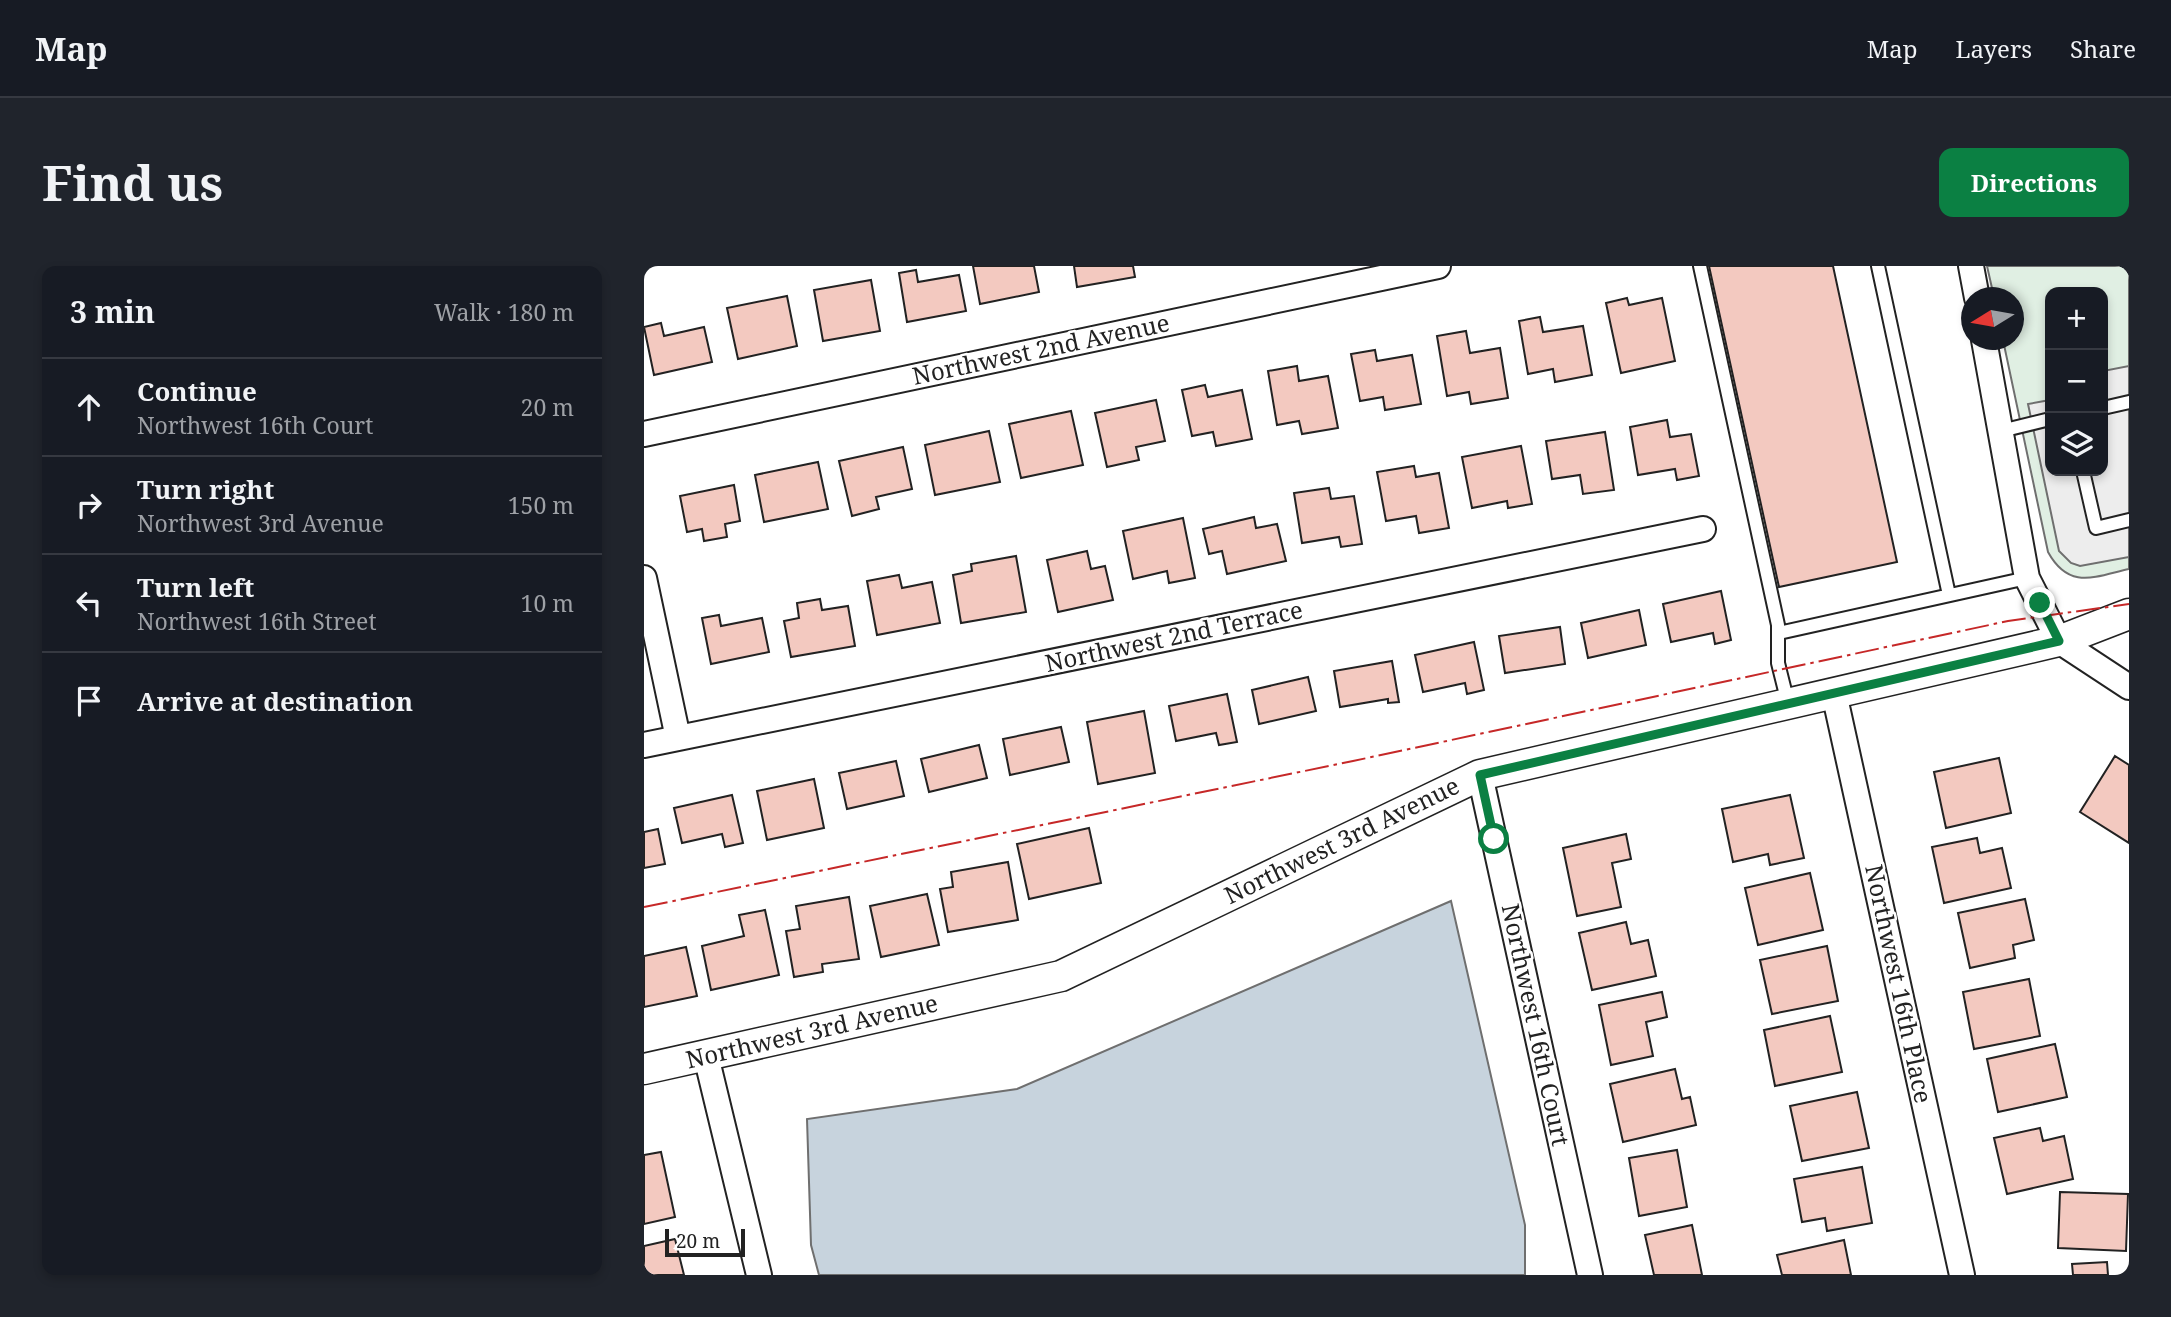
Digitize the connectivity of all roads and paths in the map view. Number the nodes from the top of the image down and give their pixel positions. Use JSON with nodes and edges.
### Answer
{"nodes":[{"id":1,"x":1438,"y":266,"type":"edge"},
{"id":2,"x":1700,"y":266,"type":"edge"},
{"id":3,"x":1878,"y":266,"type":"edge"},
{"id":4,"x":1971,"y":266,"type":"edge"},
{"id":5,"x":1975,"y":287,"type":"edge"},
{"id":6,"x":1986,"y":350,"type":"edge"},
{"id":7,"x":2129,"y":402,"type":"edge"},
{"id":8,"x":2108,"y":407,"type":"edge"},
{"id":9,"x":2045,"y":420,"type":"edge"},
{"id":10,"x":2001,"y":431,"type":"junction"},
{"id":11,"x":644,"y":434,"type":"edge"},
{"id":12,"x":2084,"y":476,"type":"edge"},
{"id":13,"x":2129,"y":520,"type":"edge"},
{"id":14,"x":1703,"y":529,"type":"dead end"},
{"id":15,"x":644,"y":578,"type":"edge"},
{"id":16,"x":2026,"y":578,"type":"junction"},
{"id":17,"x":1949,"y":595,"type":"junction"},
{"id":18,"x":2129,"y":614,"type":"edge"},
{"id":19,"x":1779,"y":633,"type":"junction"},
{"id":20,"x":2059,"y":641,"type":"junction"},
{"id":21,"x":2129,"y":687,"type":"edge"},
{"id":22,"x":1834,"y":693,"type":"junction"},
{"id":23,"x":1788,"y":703,"type":"junction"},
{"id":24,"x":678,"y":738,"type":"junction"},
{"id":25,"x":644,"y":746,"type":"edge"},
{"id":26,"x":1480,"y":775,"type":"junction"},
{"id":27,"x":706,"y":1056,"type":"junction"},
{"id":28,"x":644,"y":1069,"type":"edge"},
{"id":29,"x":759,"y":1275,"type":"edge"},
{"id":30,"x":1590,"y":1275,"type":"edge"},
{"id":31,"x":1962,"y":1275,"type":"edge"}],
"edges":[{"from":1,"to":11,"type":"street","name":"Northwest 2nd Avenue"},
{"from":2,"to":19,"type":"lane"},
{"from":3,"to":17,"type":"lane"},
{"from":4,"to":5,"type":"street"},
{"from":6,"to":10,"type":"street"},
{"from":7,"to":8,"type":"lane"},
{"from":9,"to":10,"type":"lane"},
{"from":10,"to":16,"type":"street"},
{"from":12,"to":13,"type":"lane"},
{"from":14,"to":24,"type":"street","name":"Northwest 2nd Terrace"},
{"from":15,"to":24,"type":"street"},
{"from":16,"to":17,"type":"lane"},
{"from":16,"to":20,"type":"street"},
{"from":17,"to":19,"type":"lane"},
{"from":18,"to":20,"type":"street","name":"Northwest 3rd Avenue"},
{"from":19,"to":23,"type":"lane"},
{"from":20,"to":21,"type":"street"},
{"from":20,"to":22,"type":"street","name":"Northwest 3rd Avenue"},
{"from":22,"to":23,"type":"street","name":"Northwest 3rd Avenue"},
{"from":22,"to":31,"type":"street","name":"Northwest 16th Place"},
{"from":23,"to":26,"type":"street","name":"Northwest 3rd Avenue"},
{"from":24,"to":25,"type":"street","name":"Northwest 2nd Terrace"},
{"from":26,"to":27,"type":"street","name":"Northwest 3rd Avenue"},
{"from":26,"to":30,"type":"street","name":"Northwest 16th Court"},
{"from":27,"to":28,"type":"street","name":"Northwest 3rd Avenue"},
{"from":27,"to":29,"type":"street"}]}
